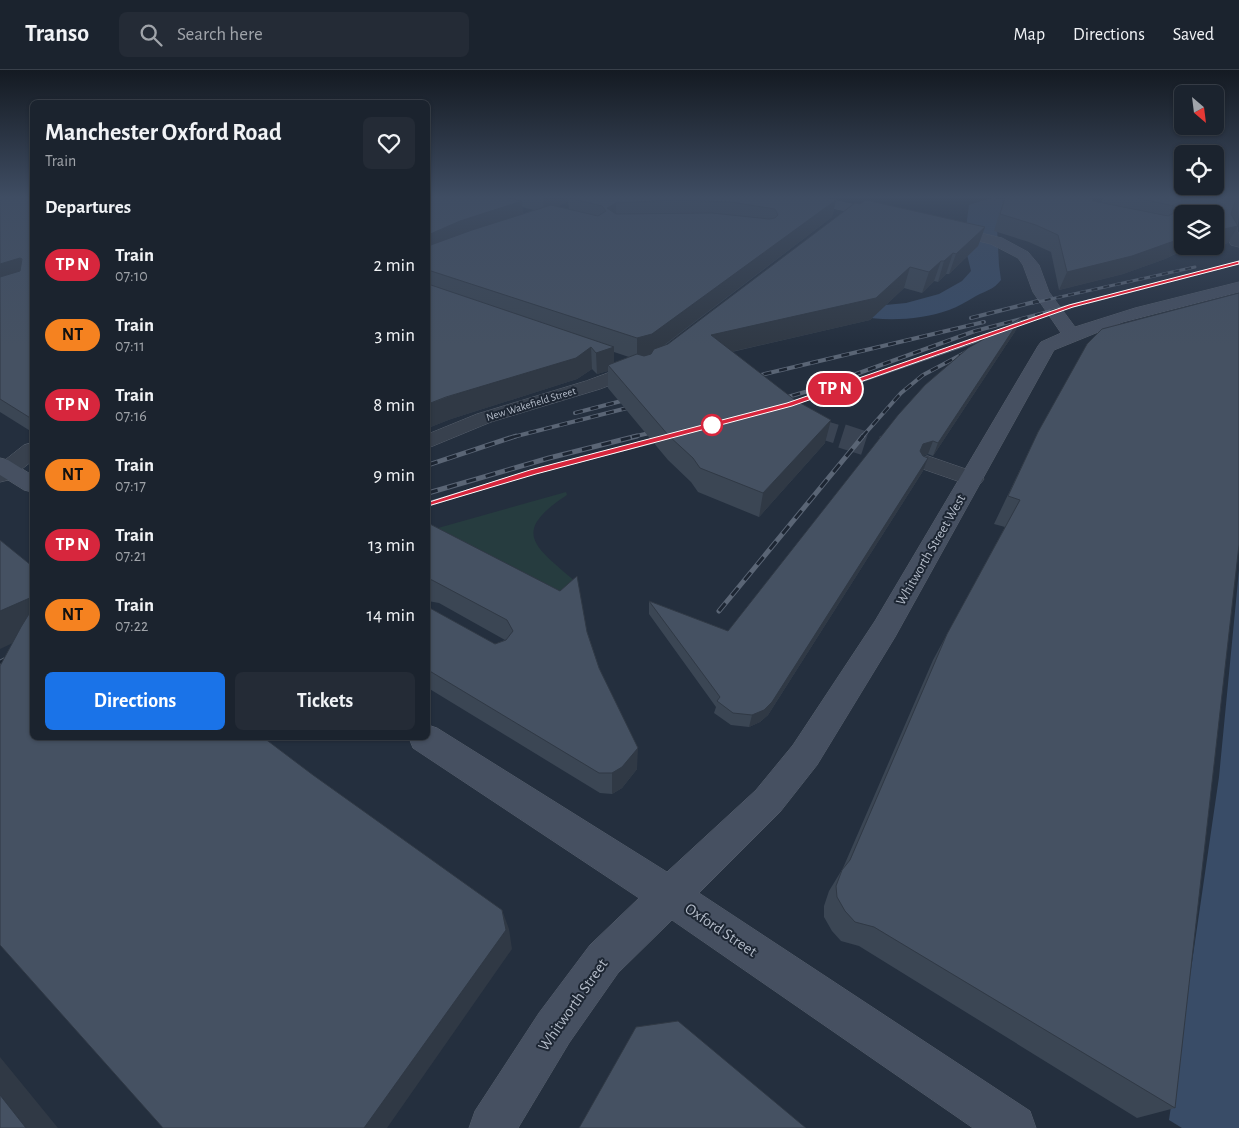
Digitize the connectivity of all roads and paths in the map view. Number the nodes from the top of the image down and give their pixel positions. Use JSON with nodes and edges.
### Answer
{"nodes":[{"id":1,"x":1010,"y":247,"type":"edge"},
{"id":2,"x":1239,"y":287,"type":"edge"},
{"id":3,"x":1071,"y":335,"type":"junction"},
{"id":4,"x":609,"y":359,"type":"edge"},
{"id":5,"x":658,"y":368,"type":"edge"},
{"id":6,"x":635,"y":369,"type":"junction"},
{"id":7,"x":430,"y":441,"type":"edge"},
{"id":8,"x":30,"y":451,"type":"edge"},
{"id":9,"x":928,"y":464,"type":"tunnel mouth"},
{"id":10,"x":2,"y":470,"type":"edge"},
{"id":11,"x":972,"y":479,"type":"junction"},
{"id":12,"x":30,"y":485,"type":"edge"},
{"id":13,"x":428,"y":740,"type":"edge"},
{"id":14,"x":671,"y":896,"type":"junction"},
{"id":15,"x":492,"y":1128,"type":"edge"},
{"id":16,"x":1013,"y":1128,"type":"edge"}],
"edges":[{"from":1,"to":3,"type":"main road"},
{"from":2,"to":3,"type":"main road","name":"Whitworth Street West"},
{"from":3,"to":11,"type":"main road","name":"Whitworth Street West"},
{"from":4,"to":6,"type":"street"},
{"from":5,"to":6,"type":"street","name":"New Wakefield Street"},
{"from":6,"to":7,"type":"street","name":"New Wakefield Street"},
{"from":8,"to":10,"type":"street"},
{"from":9,"to":11,"type":"street"},
{"from":10,"to":12,"type":"main road"},
{"from":11,"to":14,"type":"main road","name":"Whitworth Street West"},
{"from":13,"to":14,"type":"main road","name":"Oxford Street"},
{"from":14,"to":15,"type":"main road","name":"Whitworth Street"},
{"from":14,"to":16,"type":"main road","name":"Oxford Street"}]}
